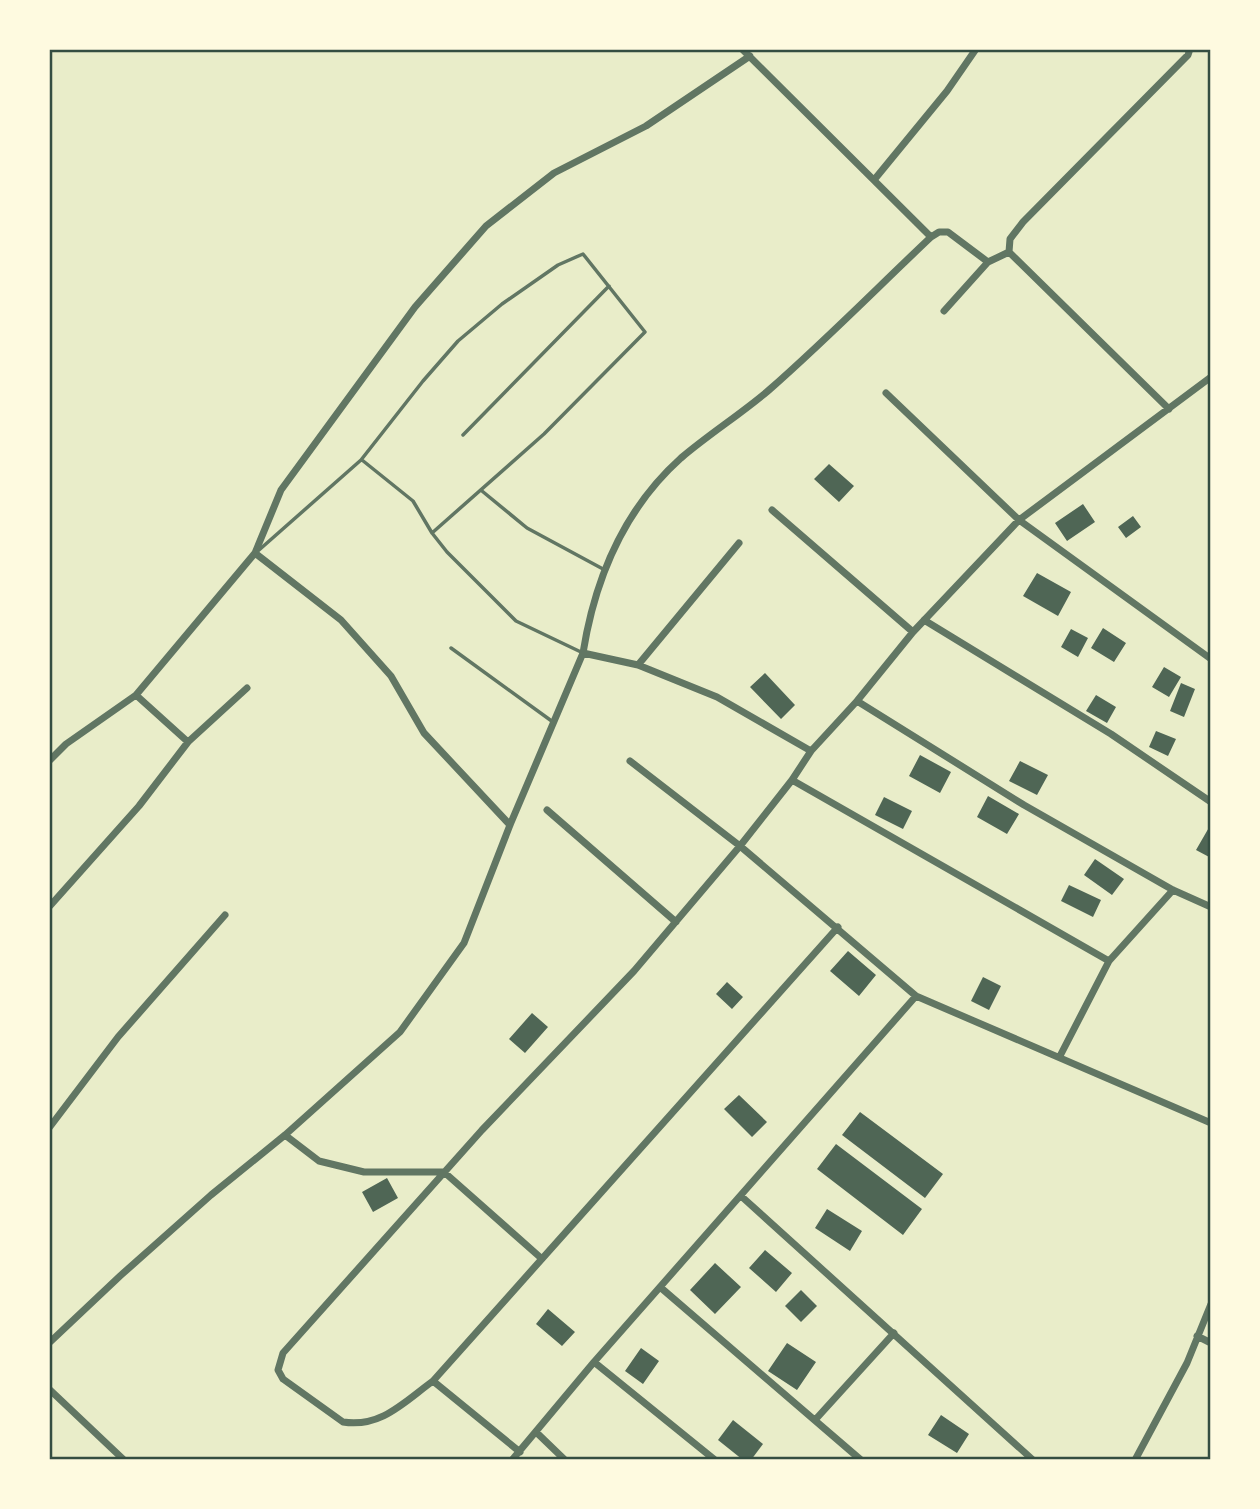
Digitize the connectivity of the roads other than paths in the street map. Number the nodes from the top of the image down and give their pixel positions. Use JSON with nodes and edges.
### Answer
{"nodes":[{"id":1,"x":742,"y":49,"type":"edge"},
{"id":2,"x":976,"y":49,"type":"edge"},
{"id":3,"x":1190,"y":49,"type":"edge"},
{"id":4,"x":750,"y":56,"type":"junction"},
{"id":5,"x":874,"y":180,"type":"junction"},
{"id":6,"x":931,"y":237,"type":"junction"},
{"id":7,"x":1009,"y":253,"type":"junction"},
{"id":8,"x":988,"y":262,"type":"junction"},
{"id":9,"x":609,"y":286,"type":"junction"},
{"id":10,"x":944,"y":311,"type":"dead end"},
{"id":11,"x":1211,"y":377,"type":"edge"},
{"id":12,"x":886,"y":393,"type":"dead end"},
{"id":13,"x":1169,"y":409,"type":"junction"},
{"id":14,"x":463,"y":435,"type":"dead end"},
{"id":15,"x":361,"y":460,"type":"junction"},
{"id":16,"x":481,"y":491,"type":"junction"},
{"id":17,"x":772,"y":510,"type":"dead end"},
{"id":18,"x":1019,"y":520,"type":"junction"},
{"id":19,"x":432,"y":533,"type":"junction"},
{"id":20,"x":739,"y":543,"type":"dead end"},
{"id":21,"x":255,"y":554,"type":"junction"},
{"id":22,"x":603,"y":569,"type":"junction"},
{"id":23,"x":925,"y":620,"type":"junction"},
{"id":24,"x":913,"y":632,"type":"junction"},
{"id":25,"x":451,"y":648,"type":"dead end"},
{"id":26,"x":583,"y":653,"type":"junction"},
{"id":27,"x":1211,"y":659,"type":"edge"},
{"id":28,"x":638,"y":665,"type":"junction"},
{"id":29,"x":247,"y":688,"type":"dead end"},
{"id":30,"x":136,"y":695,"type":"junction"},
{"id":31,"x":857,"y":701,"type":"junction"},
{"id":32,"x":553,"y":722,"type":"junction"},
{"id":33,"x":188,"y":742,"type":"junction"},
{"id":34,"x":811,"y":751,"type":"junction"},
{"id":35,"x":49,"y":761,"type":"edge"},
{"id":36,"x":631,"y":761,"type":"dead end"},
{"id":37,"x":792,"y":780,"type":"junction"},
{"id":38,"x":1211,"y":802,"type":"edge"},
{"id":39,"x":547,"y":810,"type":"dead end"},
{"id":40,"x":510,"y":825,"type":"junction"},
{"id":41,"x":740,"y":846,"type":"junction"},
{"id":42,"x":1173,"y":890,"type":"junction"},
{"id":43,"x":49,"y":907,"type":"edge"},
{"id":44,"x":1211,"y":907,"type":"edge"},
{"id":45,"x":225,"y":915,"type":"dead end"},
{"id":46,"x":676,"y":922,"type":"junction"},
{"id":47,"x":838,"y":927,"type":"junction"},
{"id":48,"x":1109,"y":961,"type":"junction"},
{"id":49,"x":916,"y":996,"type":"junction"},
{"id":50,"x":1060,"y":1056,"type":"junction"},
{"id":51,"x":1211,"y":1123,"type":"edge"},
{"id":52,"x":49,"y":1128,"type":"edge"},
{"id":53,"x":285,"y":1135,"type":"junction"},
{"id":54,"x":444,"y":1172,"type":"junction"},
{"id":55,"x":741,"y":1196,"type":"junction"},
{"id":56,"x":541,"y":1258,"type":"junction"},
{"id":57,"x":660,"y":1287,"type":"junction"},
{"id":58,"x":1211,"y":1304,"type":"edge"},
{"id":59,"x":894,"y":1333,"type":"junction"},
{"id":60,"x":1197,"y":1336,"type":"junction"},
{"id":61,"x":49,"y":1343,"type":"edge"},
{"id":62,"x":1211,"y":1343,"type":"edge"},
{"id":63,"x":594,"y":1362,"type":"junction"},
{"id":64,"x":433,"y":1381,"type":"junction"},
{"id":65,"x":49,"y":1389,"type":"edge"},
{"id":66,"x":815,"y":1420,"type":"junction"},
{"id":67,"x":536,"y":1432,"type":"junction"},
{"id":68,"x":520,"y":1452,"type":"junction"},
{"id":69,"x":124,"y":1460,"type":"edge"},
{"id":70,"x":512,"y":1460,"type":"edge"},
{"id":71,"x":565,"y":1460,"type":"edge"},
{"id":72,"x":715,"y":1460,"type":"edge"},
{"id":73,"x":861,"y":1460,"type":"edge"},
{"id":74,"x":1033,"y":1460,"type":"edge"},
{"id":75,"x":1135,"y":1460,"type":"edge"}],
"edges":[{"from":1,"to":4,"type":"street"},
{"from":2,"to":5,"type":"street"},
{"from":3,"to":7,"type":"street"},
{"from":4,"to":5,"type":"street"},
{"from":4,"to":21,"type":"street"},
{"from":5,"to":6,"type":"street"},
{"from":6,"to":8,"type":"street"},
{"from":6,"to":22,"type":"street"},
{"from":7,"to":8,"type":"street"},
{"from":7,"to":13,"type":"street"},
{"from":8,"to":10,"type":"street"},
{"from":9,"to":14,"type":"lane"},
{"from":9,"to":15,"type":"lane"},
{"from":9,"to":16,"type":"lane"},
{"from":11,"to":13,"type":"street"},
{"from":12,"to":18,"type":"street"},
{"from":13,"to":18,"type":"street"},
{"from":15,"to":19,"type":"lane"},
{"from":15,"to":21,"type":"lane"},
{"from":16,"to":19,"type":"lane"},
{"from":16,"to":22,"type":"lane"},
{"from":17,"to":24,"type":"street"},
{"from":18,"to":23,"type":"street"},
{"from":18,"to":27,"type":"street"},
{"from":19,"to":26,"type":"lane"},
{"from":20,"to":28,"type":"street"},
{"from":21,"to":30,"type":"street"},
{"from":21,"to":40,"type":"street"},
{"from":22,"to":26,"type":"street"},
{"from":23,"to":24,"type":"street"},
{"from":23,"to":38,"type":"street"},
{"from":24,"to":31,"type":"street"},
{"from":25,"to":32,"type":"lane"},
{"from":26,"to":28,"type":"street"},
{"from":26,"to":32,"type":"street"},
{"from":28,"to":34,"type":"street"},
{"from":29,"to":33,"type":"street"},
{"from":30,"to":33,"type":"street"},
{"from":30,"to":35,"type":"street"},
{"from":31,"to":34,"type":"street"},
{"from":31,"to":42,"type":"street"},
{"from":32,"to":40,"type":"street"},
{"from":33,"to":43,"type":"street"},
{"from":34,"to":37,"type":"street"},
{"from":36,"to":41,"type":"street"},
{"from":37,"to":41,"type":"street"},
{"from":37,"to":48,"type":"street"},
{"from":39,"to":46,"type":"street"},
{"from":40,"to":53,"type":"street"},
{"from":41,"to":46,"type":"street"},
{"from":41,"to":47,"type":"street"},
{"from":42,"to":44,"type":"street"},
{"from":42,"to":48,"type":"street"},
{"from":45,"to":52,"type":"street"},
{"from":46,"to":54,"type":"street"},
{"from":47,"to":49,"type":"street"},
{"from":47,"to":56,"type":"street"},
{"from":48,"to":50,"type":"street"},
{"from":49,"to":50,"type":"street"},
{"from":49,"to":55,"type":"street"},
{"from":50,"to":51,"type":"street"},
{"from":53,"to":54,"type":"street"},
{"from":53,"to":61,"type":"street"},
{"from":54,"to":56,"type":"street"},
{"from":54,"to":64,"type":"street"},
{"from":55,"to":57,"type":"street"},
{"from":55,"to":59,"type":"street"},
{"from":56,"to":64,"type":"street"},
{"from":57,"to":63,"type":"street"},
{"from":57,"to":66,"type":"street"},
{"from":58,"to":60,"type":"street"},
{"from":59,"to":66,"type":"street"},
{"from":59,"to":74,"type":"street"},
{"from":60,"to":62,"type":"street"},
{"from":60,"to":75,"type":"street"},
{"from":63,"to":67,"type":"street"},
{"from":63,"to":72,"type":"street"},
{"from":64,"to":68,"type":"street"},
{"from":65,"to":69,"type":"street"},
{"from":66,"to":73,"type":"street"},
{"from":67,"to":68,"type":"street"},
{"from":67,"to":71,"type":"street"},
{"from":68,"to":70,"type":"street"}]}
